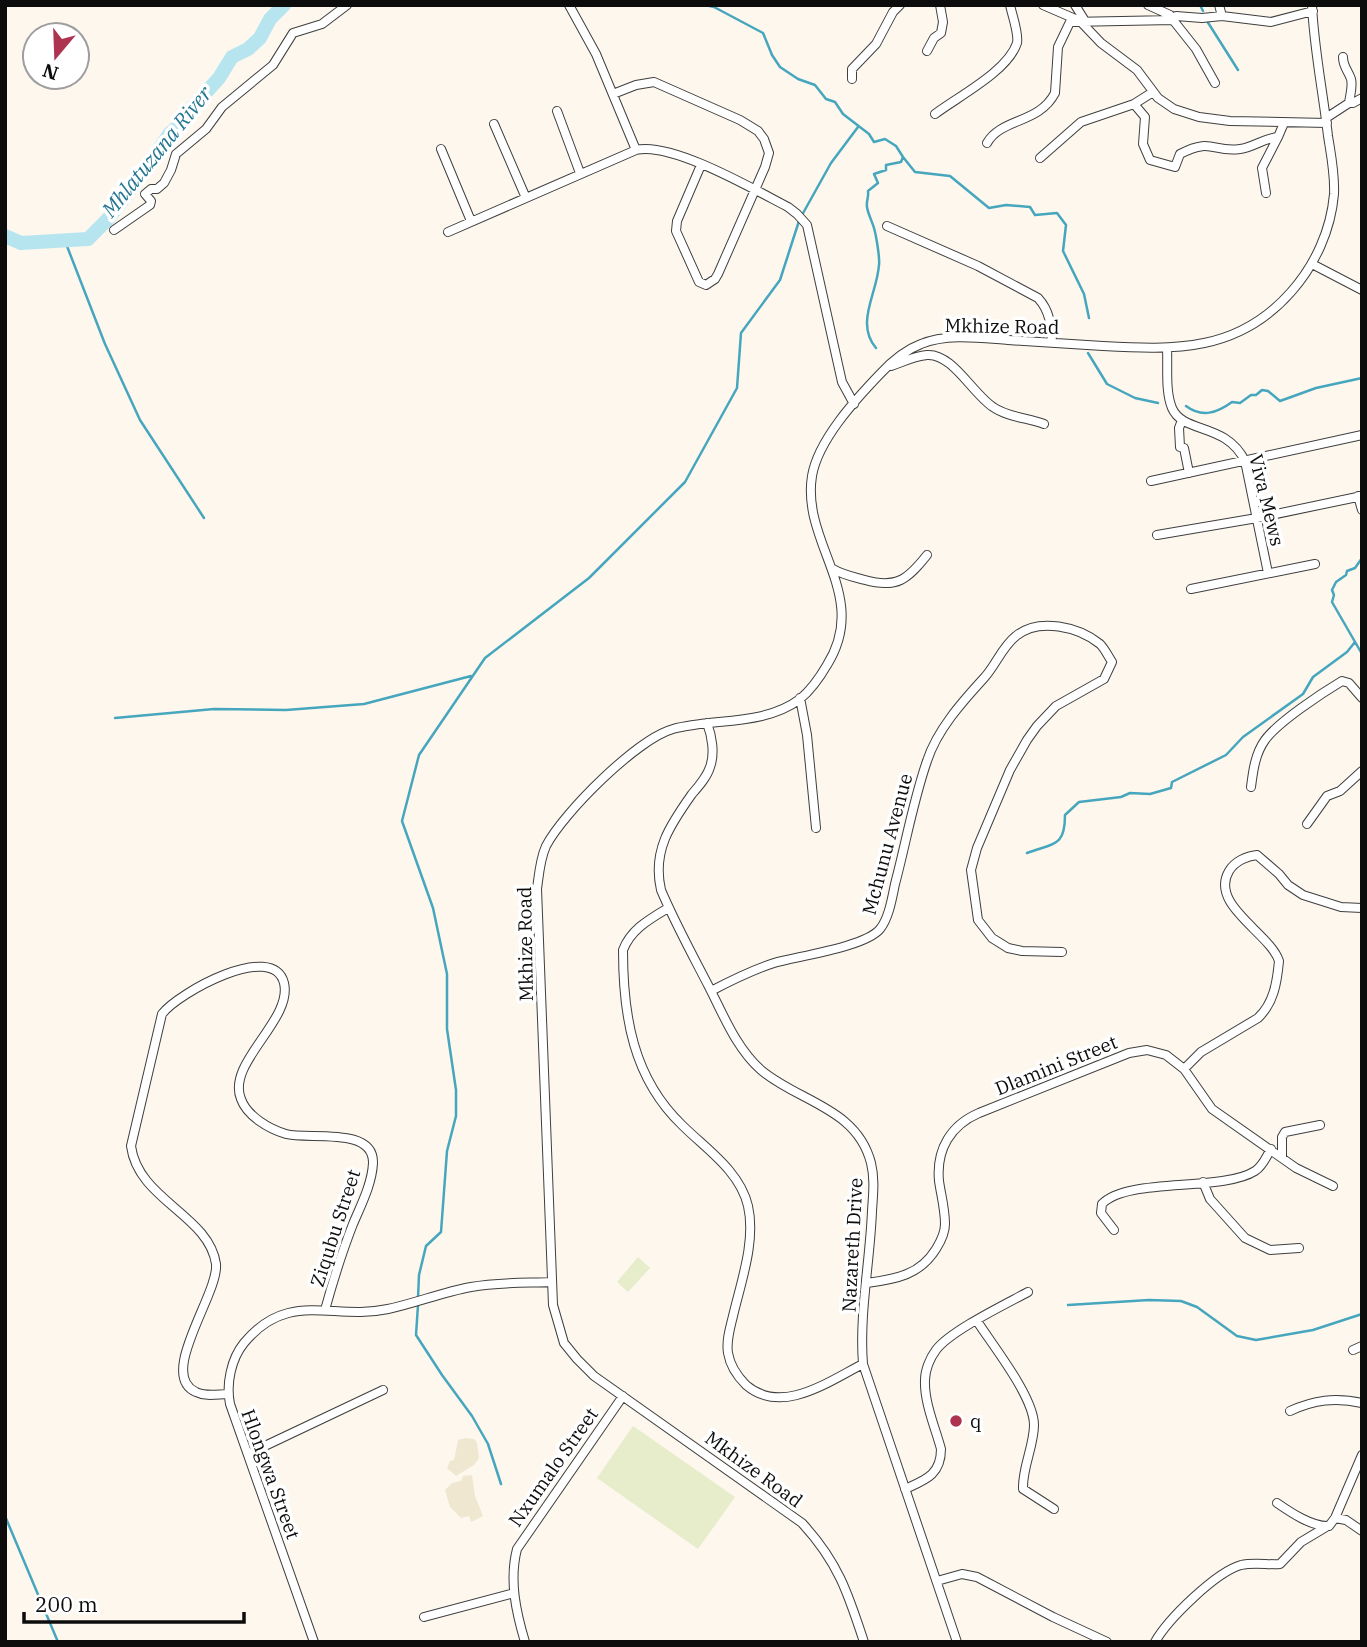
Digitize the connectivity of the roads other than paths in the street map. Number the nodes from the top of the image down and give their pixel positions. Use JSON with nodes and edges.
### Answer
{"nodes":[{"id":1,"x":347,"y":5,"type":"edge"},
{"id":2,"x":569,"y":5,"type":"edge"},
{"id":3,"x":900,"y":5,"type":"edge"},
{"id":4,"x":940,"y":5,"type":"edge"},
{"id":5,"x":1010,"y":5,"type":"edge"},
{"id":6,"x":1043,"y":5,"type":"edge"},
{"id":7,"x":1075,"y":5,"type":"edge"},
{"id":8,"x":1148,"y":5,"type":"edge"},
{"id":9,"x":1219,"y":5,"type":"edge"},
{"id":10,"x":1312,"y":8,"type":"edge"},
{"id":11,"x":1223,"y":16,"type":"junction"},
{"id":12,"x":1173,"y":20,"type":"junction"},
{"id":13,"x":1083,"y":21,"type":"junction"},
{"id":14,"x":927,"y":51,"type":"dead end"},
{"id":15,"x":1343,"y":57,"type":"dead end"},
{"id":16,"x":852,"y":79,"type":"dead end"},
{"id":17,"x":1214,"y":83,"type":"dead end"},
{"id":18,"x":1153,"y":92,"type":"junction"},
{"id":19,"x":613,"y":94,"type":"junction"},
{"id":20,"x":1361,"y":100,"type":"edge"},
{"id":21,"x":1349,"y":103,"type":"junction"},
{"id":22,"x":1134,"y":104,"type":"junction"},
{"id":23,"x":557,"y":111,"type":"dead end"},
{"id":24,"x":935,"y":114,"type":"dead end"},
{"id":25,"x":1326,"y":120,"type":"junction"},
{"id":26,"x":1284,"y":123,"type":"junction"},
{"id":27,"x":494,"y":124,"type":"dead end"},
{"id":28,"x":1278,"y":137,"type":"junction"},
{"id":29,"x":986,"y":143,"type":"dead end"},
{"id":30,"x":441,"y":149,"type":"dead end"},
{"id":31,"x":636,"y":150,"type":"junction"},
{"id":32,"x":1040,"y":158,"type":"dead end"},
{"id":33,"x":701,"y":165,"type":"junction"},
{"id":34,"x":580,"y":173,"type":"junction"},
{"id":35,"x":755,"y":190,"type":"junction"},
{"id":36,"x":1266,"y":193,"type":"dead end"},
{"id":37,"x":526,"y":198,"type":"junction"},
{"id":38,"x":471,"y":221,"type":"junction"},
{"id":39,"x":887,"y":226,"type":"dead end"},
{"id":40,"x":114,"y":230,"type":"dead end"},
{"id":41,"x":448,"y":232,"type":"dead end"},
{"id":42,"x":1312,"y":264,"type":"junction"},
{"id":43,"x":1362,"y":290,"type":"edge"},
{"id":44,"x":1052,"y":342,"type":"junction"},
{"id":45,"x":1167,"y":349,"type":"junction"},
{"id":46,"x":887,"y":367,"type":"junction"},
{"id":47,"x":854,"y":404,"type":"junction"},
{"id":48,"x":1182,"y":420,"type":"junction"},
{"id":49,"x":1044,"y":424,"type":"dead end"},
{"id":50,"x":1356,"y":426,"type":"dead end"},
{"id":51,"x":1360,"y":436,"type":"edge"},
{"id":52,"x":1245,"y":461,"type":"junction"},
{"id":53,"x":1189,"y":473,"type":"junction"},
{"id":54,"x":1151,"y":481,"type":"dead end"},
{"id":55,"x":1360,"y":496,"type":"edge"},
{"id":56,"x":1362,"y":510,"type":"edge"},
{"id":57,"x":1257,"y":518,"type":"junction"},
{"id":58,"x":1157,"y":535,"type":"dead end"},
{"id":59,"x":927,"y":555,"type":"dead end"},
{"id":60,"x":1315,"y":564,"type":"dead end"},
{"id":61,"x":833,"y":569,"type":"junction"},
{"id":62,"x":1268,"y":573,"type":"junction"},
{"id":63,"x":1191,"y":589,"type":"dead end"},
{"id":64,"x":800,"y":698,"type":"junction"},
{"id":65,"x":1362,"y":698,"type":"edge"},
{"id":66,"x":707,"y":723,"type":"junction"},
{"id":67,"x":1362,"y":771,"type":"edge"},
{"id":68,"x":1251,"y":787,"type":"dead end"},
{"id":69,"x":1307,"y":824,"type":"dead end"},
{"id":70,"x":816,"y":828,"type":"dead end"},
{"id":71,"x":668,"y":908,"type":"junction"},
{"id":72,"x":1362,"y":908,"type":"edge"},
{"id":73,"x":1062,"y":952,"type":"dead end"},
{"id":74,"x":711,"y":991,"type":"junction"},
{"id":75,"x":1184,"y":1069,"type":"junction"},
{"id":76,"x":1320,"y":1125,"type":"dead end"},
{"id":77,"x":1270,"y":1149,"type":"junction"},
{"id":78,"x":1282,"y":1157,"type":"junction"},
{"id":79,"x":1203,"y":1182,"type":"junction"},
{"id":80,"x":1333,"y":1186,"type":"dead end"},
{"id":81,"x":1114,"y":1230,"type":"dead end"},
{"id":82,"x":1299,"y":1248,"type":"dead end"},
{"id":83,"x":551,"y":1282,"type":"junction"},
{"id":84,"x":867,"y":1283,"type":"junction"},
{"id":85,"x":1028,"y":1292,"type":"dead end"},
{"id":86,"x":325,"y":1310,"type":"junction"},
{"id":87,"x":976,"y":1321,"type":"junction"},
{"id":88,"x":863,"y":1364,"type":"junction"},
{"id":89,"x":383,"y":1390,"type":"dead end"},
{"id":90,"x":228,"y":1394,"type":"junction"},
{"id":91,"x":623,"y":1396,"type":"junction"},
{"id":92,"x":1362,"y":1403,"type":"edge"},
{"id":93,"x":1290,"y":1411,"type":"dead end"},
{"id":94,"x":248,"y":1454,"type":"junction"},
{"id":95,"x":1362,"y":1455,"type":"edge"},
{"id":96,"x":905,"y":1489,"type":"junction"},
{"id":97,"x":1277,"y":1503,"type":"dead end"},
{"id":98,"x":1054,"y":1509,"type":"dead end"},
{"id":99,"x":1335,"y":1518,"type":"junction"},
{"id":100,"x":1326,"y":1527,"type":"junction"},
{"id":101,"x":1362,"y":1531,"type":"edge"},
{"id":102,"x":937,"y":1581,"type":"junction"},
{"id":103,"x":514,"y":1593,"type":"junction"},
{"id":104,"x":424,"y":1617,"type":"dead end"},
{"id":105,"x":314,"y":1642,"type":"edge"},
{"id":106,"x":525,"y":1642,"type":"edge"},
{"id":107,"x":864,"y":1642,"type":"edge"},
{"id":108,"x":957,"y":1642,"type":"edge"},
{"id":109,"x":1107,"y":1642,"type":"edge"},
{"id":110,"x":1155,"y":1642,"type":"edge"}],
"edges":[{"from":1,"to":40,"type":"street"},
{"from":2,"to":19,"type":"street"},
{"from":3,"to":16,"type":"street"},
{"from":4,"to":14,"type":"street"},
{"from":5,"to":24,"type":"street"},
{"from":6,"to":13,"type":"street"},
{"from":7,"to":13,"type":"street"},
{"from":8,"to":12,"type":"street"},
{"from":9,"to":11,"type":"street"},
{"from":10,"to":11,"type":"street"},
{"from":10,"to":25,"type":"street","name":"Mkhize Road"},
{"from":11,"to":12,"type":"street"},
{"from":12,"to":13,"type":"street"},
{"from":12,"to":17,"type":"street"},
{"from":13,"to":18,"type":"street"},
{"from":13,"to":29,"type":"street"},
{"from":15,"to":21,"type":"street"},
{"from":18,"to":22,"type":"street"},
{"from":18,"to":26,"type":"street"},
{"from":19,"to":31,"type":"street"},
{"from":19,"to":35,"type":"street"},
{"from":20,"to":21,"type":"street"},
{"from":21,"to":25,"type":"street"},
{"from":22,"to":28,"type":"street"},
{"from":22,"to":32,"type":"street"},
{"from":23,"to":34,"type":"street"},
{"from":25,"to":26,"type":"street"},
{"from":25,"to":42,"type":"street","name":"Mkhize Road"},
{"from":26,"to":28,"type":"street"},
{"from":27,"to":37,"type":"street"},
{"from":28,"to":36,"type":"street"},
{"from":30,"to":38,"type":"street"},
{"from":31,"to":33,"type":"street"},
{"from":31,"to":34,"type":"street"},
{"from":33,"to":35,"type":"street"},
{"from":33,"to":35,"type":"street"},
{"from":34,"to":37,"type":"street"},
{"from":35,"to":47,"type":"street"},
{"from":37,"to":38,"type":"street"},
{"from":38,"to":41,"type":"street"},
{"from":39,"to":44,"type":"street"},
{"from":42,"to":43,"type":"street"},
{"from":42,"to":45,"type":"street","name":"Mkhize Road"},
{"from":44,"to":45,"type":"street","name":"Mkhize Road"},
{"from":44,"to":46,"type":"street","name":"Mkhize Road"},
{"from":45,"to":48,"type":"street"},
{"from":46,"to":47,"type":"street","name":"Mkhize Road"},
{"from":46,"to":49,"type":"street"},
{"from":47,"to":61,"type":"street","name":"Mkhize Road"},
{"from":48,"to":52,"type":"street","name":"Viva Mews"},
{"from":48,"to":53,"type":"street"},
{"from":50,"to":51,"type":"street"},
{"from":51,"to":52,"type":"street"},
{"from":52,"to":53,"type":"street"},
{"from":52,"to":57,"type":"street","name":"Viva Mews"},
{"from":53,"to":54,"type":"street"},
{"from":55,"to":56,"type":"street"},
{"from":55,"to":57,"type":"street"},
{"from":57,"to":58,"type":"street"},
{"from":57,"to":62,"type":"street","name":"Viva Mews"},
{"from":59,"to":61,"type":"street"},
{"from":60,"to":62,"type":"street","name":"Viva Mews"},
{"from":61,"to":64,"type":"street","name":"Mkhize Road"},
{"from":62,"to":63,"type":"street","name":"Viva Mews"},
{"from":64,"to":66,"type":"street","name":"Mkhize Road"},
{"from":64,"to":70,"type":"street"},
{"from":65,"to":68,"type":"street"},
{"from":66,"to":71,"type":"street","name":"Nazareth Drive"},
{"from":66,"to":83,"type":"street","name":"Mkhize Road"},
{"from":67,"to":69,"type":"street"},
{"from":71,"to":74,"type":"street","name":"Nazareth Drive"},
{"from":71,"to":88,"type":"street"},
{"from":72,"to":75,"type":"street"},
{"from":73,"to":74,"type":"street","name":"Mchunu Avenue"},
{"from":74,"to":84,"type":"street","name":"Nazareth Drive"},
{"from":75,"to":77,"type":"street","name":"Dlamini Street"},
{"from":75,"to":84,"type":"street","name":"Dlamini Street"},
{"from":76,"to":78,"type":"street"},
{"from":77,"to":78,"type":"street","name":"Dlamini Street"},
{"from":77,"to":79,"type":"street"},
{"from":78,"to":80,"type":"street","name":"Dlamini Street"},
{"from":79,"to":81,"type":"street"},
{"from":79,"to":82,"type":"street"},
{"from":83,"to":86,"type":"street","name":"Hlongwa Street"},
{"from":83,"to":91,"type":"street","name":"Mkhize Road"},
{"from":84,"to":88,"type":"street","name":"Nazareth Drive"},
{"from":85,"to":87,"type":"street"},
{"from":86,"to":90,"type":"street","name":"Hlongwa Street"},
{"from":86,"to":90,"type":"street","name":"Ziqubu Street"},
{"from":87,"to":96,"type":"street"},
{"from":87,"to":98,"type":"street"},
{"from":88,"to":96,"type":"street","name":"Nazareth Drive"},
{"from":89,"to":94,"type":"street"},
{"from":90,"to":94,"type":"street","name":"Hlongwa Street"},
{"from":91,"to":103,"type":"street","name":"Nxumalo Street"},
{"from":91,"to":107,"type":"street","name":"Mkhize Road"},
{"from":92,"to":93,"type":"street"},
{"from":94,"to":105,"type":"street","name":"Hlongwa Street"},
{"from":95,"to":99,"type":"street"},
{"from":96,"to":102,"type":"street","name":"Nazareth Drive"},
{"from":97,"to":100,"type":"street"},
{"from":99,"to":100,"type":"street"},
{"from":99,"to":101,"type":"street"},
{"from":100,"to":110,"type":"street"},
{"from":102,"to":108,"type":"street","name":"Nazareth Drive"},
{"from":102,"to":109,"type":"street"},
{"from":103,"to":104,"type":"street"},
{"from":103,"to":106,"type":"street","name":"Nxumalo Street"}]}
